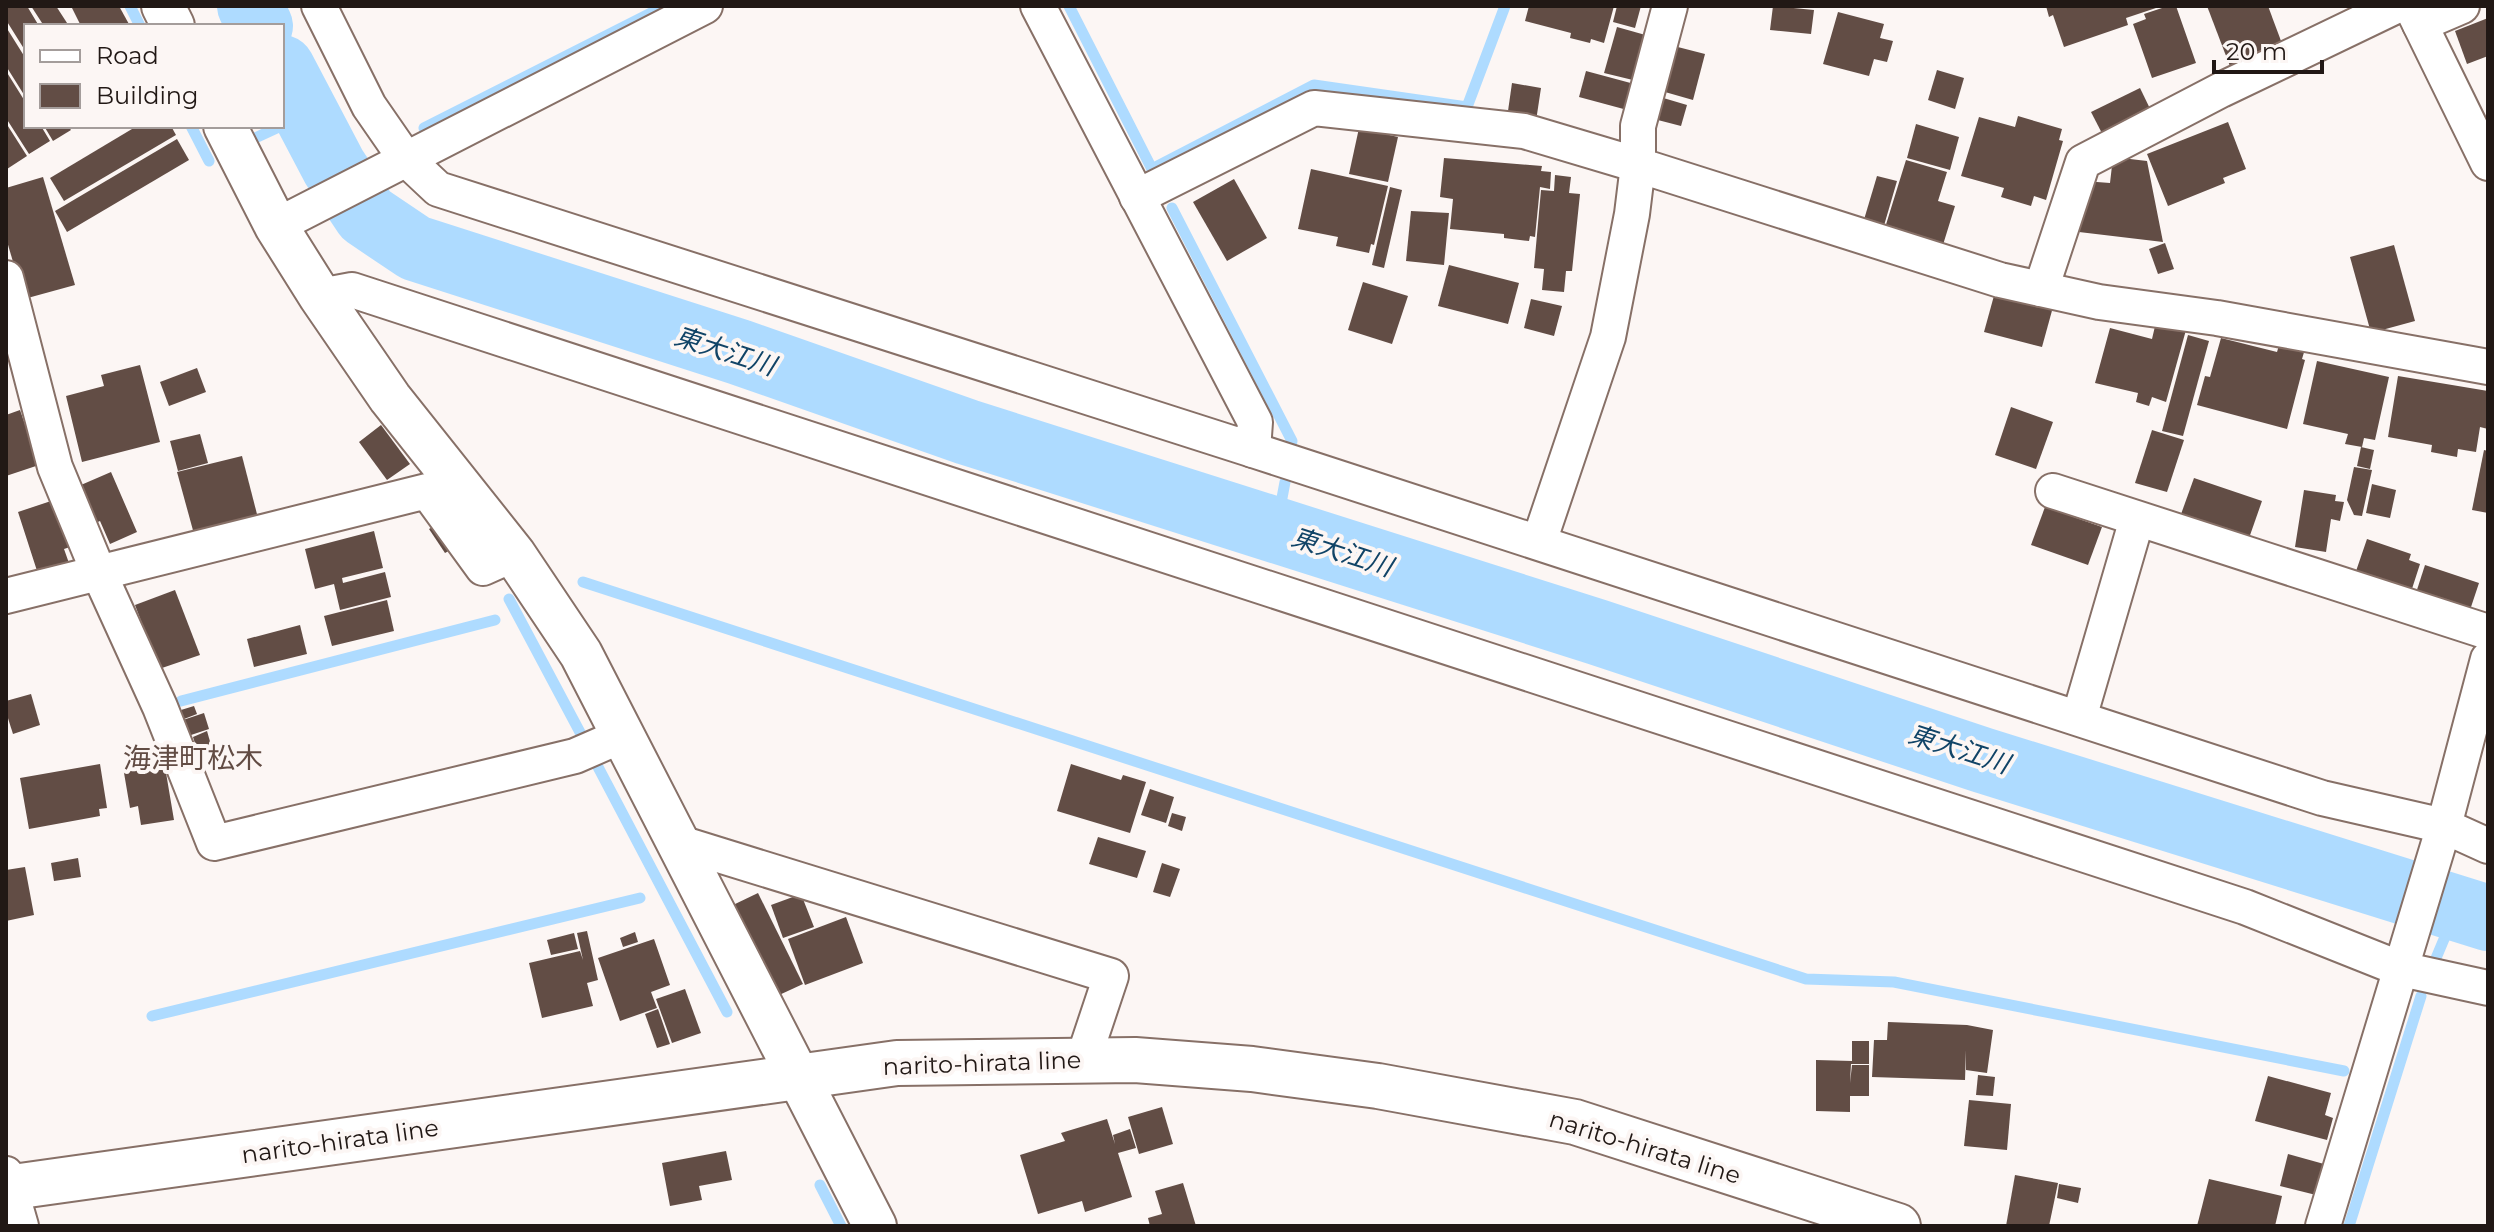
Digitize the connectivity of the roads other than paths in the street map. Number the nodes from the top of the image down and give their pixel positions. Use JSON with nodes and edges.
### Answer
{"nodes":[{"id":1,"x":163,"y":6,"type":"edge"},
{"id":2,"x":319,"y":6,"type":"edge"},
{"id":3,"x":705,"y":6,"type":"edge"},
{"id":4,"x":1038,"y":6,"type":"edge"},
{"id":5,"x":1670,"y":6,"type":"edge"},
{"id":6,"x":2462,"y":6,"type":"edge"},
{"id":7,"x":2409,"y":12,"type":"edge"},
{"id":8,"x":172,"y":24,"type":"edge"},
{"id":9,"x":226,"y":128,"type":"edge"},
{"id":10,"x":399,"y":162,"type":"junction"},
{"id":11,"x":2488,"y":163,"type":"edge"},
{"id":12,"x":1638,"y":165,"type":"junction"},
{"id":13,"x":1137,"y":197,"type":"junction"},
{"id":14,"x":285,"y":221,"type":"junction"},
{"id":15,"x":6,"y":278,"type":"edge"},
{"id":16,"x":2041,"y":289,"type":"junction"},
{"id":17,"x":320,"y":296,"type":"junction"},
{"id":18,"x":2488,"y":367,"type":"edge"},
{"id":19,"x":1253,"y":450,"type":"junction"},
{"id":20,"x":2053,"y":491,"type":"dead end"},
{"id":21,"x":2137,"y":519,"type":"junction"},
{"id":22,"x":1539,"y":542,"type":"junction"},
{"id":23,"x":514,"y":554,"type":"junction"},
{"id":24,"x":98,"y":571,"type":"junction"},
{"id":25,"x":6,"y":596,"type":"edge"},
{"id":26,"x":2488,"y":632,"type":"edge"},
{"id":27,"x":2488,"y":659,"type":"edge"},
{"id":28,"x":2079,"y":718,"type":"junction"},
{"id":29,"x":623,"y":735,"type":"junction"},
{"id":30,"x":2440,"y":836,"type":"junction"},
{"id":31,"x":680,"y":843,"type":"junction"},
{"id":32,"x":2488,"y":846,"type":"edge"},
{"id":33,"x":2404,"y":957,"type":"junction"},
{"id":34,"x":2488,"y":988,"type":"edge"},
{"id":35,"x":1083,"y":1060,"type":"junction"},
{"id":36,"x":800,"y":1077,"type":"junction"},
{"id":37,"x":11,"y":1194,"type":"edge"},
{"id":38,"x":875,"y":1226,"type":"edge"},
{"id":39,"x":1898,"y":1226,"type":"edge"},
{"id":40,"x":2323,"y":1226,"type":"edge"}],
"edges":[{"from":1,"to":8,"type":"street"},
{"from":2,"to":10,"type":"street"},
{"from":3,"to":10,"type":"street"},
{"from":4,"to":13,"type":"street"},
{"from":5,"to":12,"type":"street"},
{"from":6,"to":7,"type":"street"},
{"from":7,"to":11,"type":"street"},
{"from":7,"to":16,"type":"street"},
{"from":9,"to":14,"type":"street"},
{"from":10,"to":14,"type":"street"},
{"from":10,"to":19,"type":"street"},
{"from":12,"to":13,"type":"street"},
{"from":12,"to":16,"type":"street"},
{"from":12,"to":22,"type":"street"},
{"from":13,"to":19,"type":"street"},
{"from":14,"to":17,"type":"street"},
{"from":15,"to":24,"type":"street"},
{"from":16,"to":18,"type":"street"},
{"from":17,"to":23,"type":"street"},
{"from":17,"to":33,"type":"street"},
{"from":19,"to":22,"type":"street"},
{"from":20,"to":21,"type":"street"},
{"from":21,"to":26,"type":"street"},
{"from":21,"to":28,"type":"street"},
{"from":22,"to":28,"type":"street"},
{"from":23,"to":24,"type":"street"},
{"from":23,"to":29,"type":"street"},
{"from":24,"to":25,"type":"street"},
{"from":24,"to":29,"type":"street"},
{"from":27,"to":30,"type":"street"},
{"from":28,"to":30,"type":"street"},
{"from":29,"to":31,"type":"street"},
{"from":30,"to":32,"type":"street"},
{"from":30,"to":33,"type":"street"},
{"from":31,"to":35,"type":"street"},
{"from":31,"to":36,"type":"street"},
{"from":33,"to":34,"type":"street"},
{"from":33,"to":40,"type":"street"},
{"from":35,"to":36,"type":"main road","name":"narito-hirata line"},
{"from":35,"to":39,"type":"main road","name":"narito-hirata line"},
{"from":36,"to":37,"type":"main road","name":"narito-hirata line"},
{"from":36,"to":38,"type":"street"}]}
